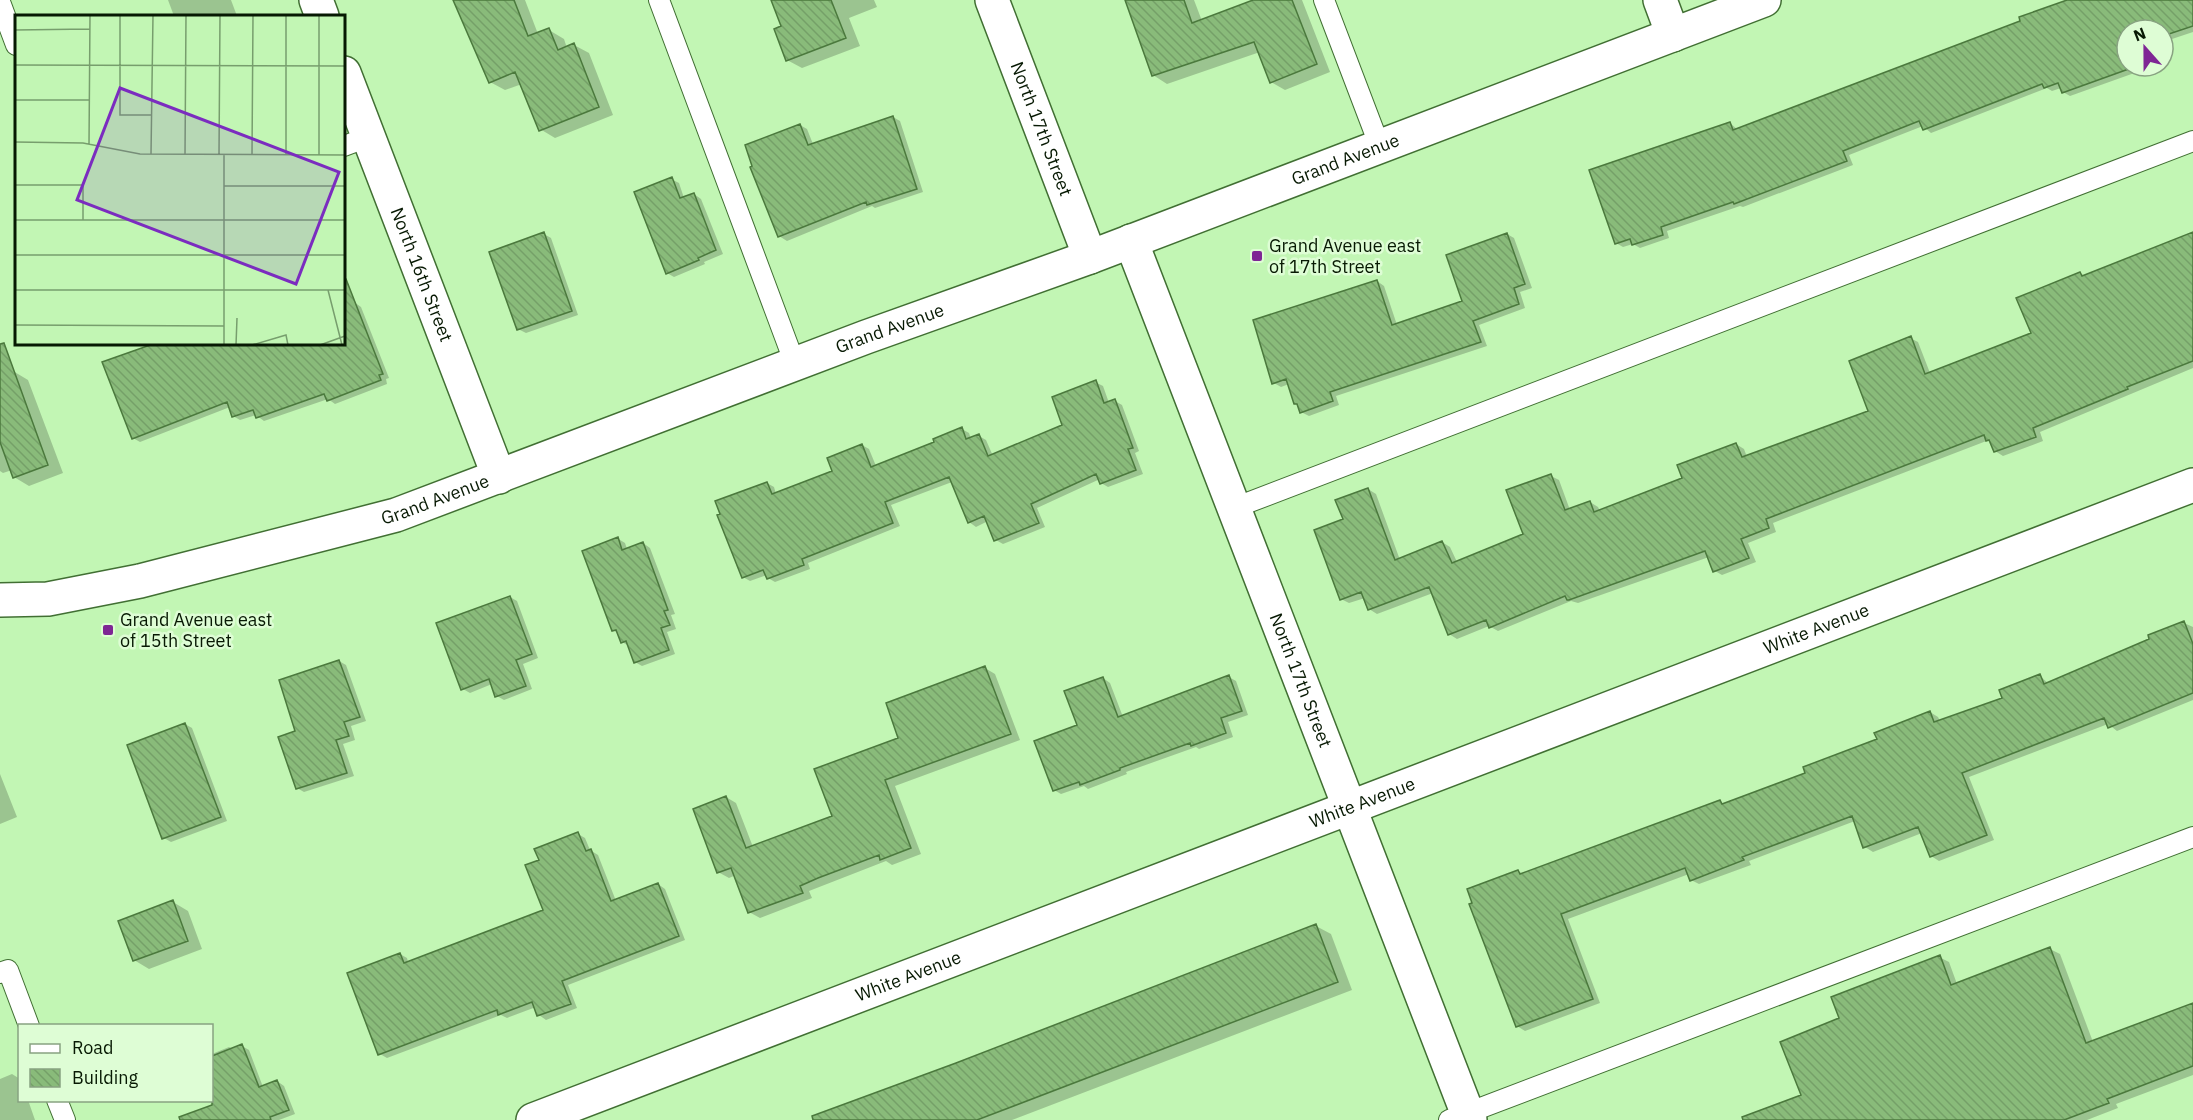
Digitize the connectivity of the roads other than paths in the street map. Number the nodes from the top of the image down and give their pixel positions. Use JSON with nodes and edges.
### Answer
{"nodes":[{"id":1,"x":316,"y":0,"type":"edge"},
{"id":2,"x":659,"y":0,"type":"edge"},
{"id":3,"x":992,"y":0,"type":"edge"},
{"id":4,"x":1324,"y":0,"type":"edge"},
{"id":5,"x":1660,"y":0,"type":"edge"},
{"id":6,"x":1764,"y":0,"type":"edge"},
{"id":7,"x":0,"y":3,"type":"edge"},
{"id":8,"x":322,"y":15,"type":"edge"},
{"id":9,"x":1673,"y":35,"type":"junction"},
{"id":10,"x":15,"y":42,"type":"edge"},
{"id":11,"x":345,"y":79,"type":"edge"},
{"id":12,"x":356,"y":141,"type":"edge"},
{"id":13,"x":2193,"y":141,"type":"edge"},
{"id":14,"x":1380,"y":147,"type":"junction"},
{"id":15,"x":1131,"y":241,"type":"junction"},
{"id":16,"x":1089,"y":257,"type":"junction"},
{"id":17,"x":795,"y":364,"type":"junction"},
{"id":18,"x":499,"y":477,"type":"junction"},
{"id":19,"x":2193,"y":485,"type":"edge"},
{"id":20,"x":1234,"y":508,"type":"junction"},
{"id":21,"x":0,"y":600,"type":"edge"},
{"id":22,"x":1350,"y":807,"type":"junction"},
{"id":23,"x":2193,"y":837,"type":"edge"},
{"id":24,"x":0,"y":973,"type":"edge"},
{"id":25,"x":28,"y":1024,"type":"edge"},
{"id":26,"x":57,"y":1102,"type":"edge"},
{"id":27,"x":1462,"y":1118,"type":"edge"},
{"id":28,"x":65,"y":1120,"type":"edge"},
{"id":29,"x":533,"y":1120,"type":"edge"}],
"edges":[{"from":1,"to":8,"type":"street"},
{"from":2,"to":17,"type":"lane"},
{"from":3,"to":16,"type":"street","name":"North 17th Street"},
{"from":4,"to":14,"type":"lane"},
{"from":5,"to":9,"type":"street"},
{"from":6,"to":9,"type":"street","name":"Grand Avenue"},
{"from":7,"to":10,"type":"lane"},
{"from":9,"to":14,"type":"street","name":"Grand Avenue"},
{"from":11,"to":12,"type":"street","name":"North 16th Street"},
{"from":12,"to":18,"type":"street","name":"North 16th Street"},
{"from":13,"to":20,"type":"lane"},
{"from":14,"to":15,"type":"street","name":"Grand Avenue"},
{"from":15,"to":16,"type":"street","name":"Grand Avenue"},
{"from":15,"to":20,"type":"street","name":"North 17th Street"},
{"from":16,"to":17,"type":"street","name":"Grand Avenue"},
{"from":17,"to":18,"type":"street","name":"Grand Avenue"},
{"from":18,"to":21,"type":"street","name":"Grand Avenue"},
{"from":19,"to":22,"type":"street","name":"White Avenue"},
{"from":20,"to":22,"type":"street","name":"North 17th Street"},
{"from":22,"to":27,"type":"street","name":"North 17th Street"},
{"from":22,"to":29,"type":"street","name":"White Avenue"},
{"from":23,"to":27,"type":"lane"},
{"from":24,"to":25,"type":"lane"},
{"from":26,"to":28,"type":"lane"}]}
